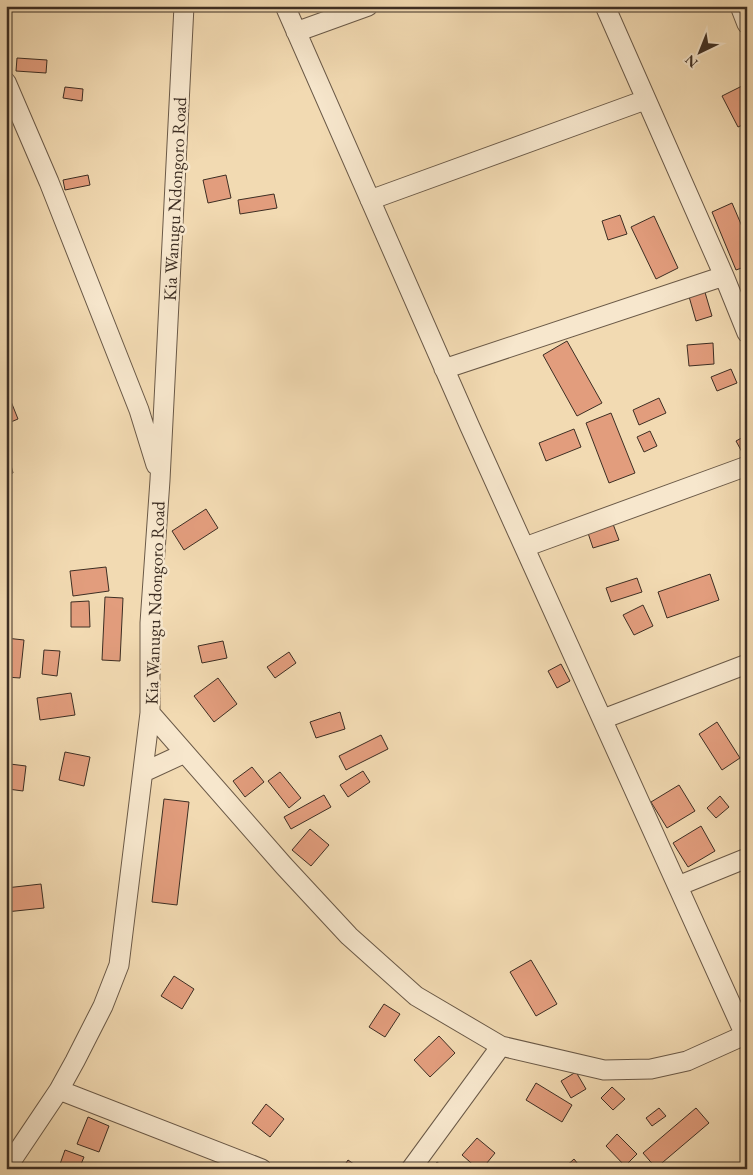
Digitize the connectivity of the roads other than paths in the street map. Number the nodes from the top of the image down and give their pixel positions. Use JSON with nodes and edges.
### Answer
{"nodes":[{"id":1,"x":184,"y":6,"type":"edge"},
{"id":2,"x":285,"y":6,"type":"edge"},
{"id":3,"x":368,"y":6,"type":"edge"},
{"id":4,"x":605,"y":6,"type":"edge"},
{"id":5,"x":740,"y":6,"type":"edge"},
{"id":6,"x":747,"y":24,"type":"edge"},
{"id":7,"x":296,"y":32,"type":"junction"},
{"id":8,"x":6,"y":82,"type":"edge"},
{"id":9,"x":646,"y":100,"type":"junction"},
{"id":10,"x":370,"y":200,"type":"junction"},
{"id":11,"x":724,"y":276,"type":"junction"},
{"id":12,"x":747,"y":333,"type":"edge"},
{"id":13,"x":444,"y":369,"type":"junction"},
{"id":14,"x":164,"y":405,"type":"junction"},
{"id":15,"x":139,"y":410,"type":"junction"},
{"id":16,"x":747,"y":466,"type":"edge"},
{"id":17,"x":160,"y":480,"type":"junction"},
{"id":18,"x":525,"y":548,"type":"junction"},
{"id":19,"x":747,"y":664,"type":"edge"},
{"id":20,"x":150,"y":713,"type":"junction"},
{"id":21,"x":603,"y":719,"type":"junction"},
{"id":22,"x":185,"y":752,"type":"junction"},
{"id":23,"x":144,"y":772,"type":"junction"},
{"id":24,"x":747,"y":858,"type":"edge"},
{"id":25,"x":678,"y":886,"type":"junction"},
{"id":26,"x":746,"y":1034,"type":"edge"},
{"id":27,"x":501,"y":1046,"type":"junction"},
{"id":28,"x":59,"y":1090,"type":"junction"},
{"id":29,"x":6,"y":1169,"type":"edge"},
{"id":30,"x":262,"y":1169,"type":"edge"},
{"id":31,"x":411,"y":1169,"type":"edge"}],
"edges":[{"from":1,"to":14,"type":"street","name":"Kia Wanugu Ndongoro Road"},
{"from":2,"to":7,"type":"street"},
{"from":3,"to":7,"type":"street"},
{"from":4,"to":9,"type":"street"},
{"from":5,"to":6,"type":"street"},
{"from":7,"to":10,"type":"street"},
{"from":8,"to":15,"type":"street"},
{"from":9,"to":10,"type":"street"},
{"from":9,"to":11,"type":"street"},
{"from":10,"to":13,"type":"street"},
{"from":11,"to":12,"type":"street"},
{"from":11,"to":13,"type":"street"},
{"from":13,"to":18,"type":"street"},
{"from":14,"to":15,"type":"street"},
{"from":14,"to":17,"type":"street","name":"Kia Wanugu Ndongoro Road"},
{"from":15,"to":17,"type":"street"},
{"from":16,"to":18,"type":"street"},
{"from":17,"to":20,"type":"street","name":"Kia Wanugu Ndongoro Road"},
{"from":18,"to":21,"type":"street"},
{"from":19,"to":21,"type":"street"},
{"from":20,"to":22,"type":"street"},
{"from":20,"to":23,"type":"street","name":"Kia Wanugu Ndongoro Road"},
{"from":21,"to":25,"type":"street"},
{"from":22,"to":23,"type":"street"},
{"from":22,"to":27,"type":"street"},
{"from":23,"to":28,"type":"street","name":"Kia Wanugu Ndongoro Road"},
{"from":24,"to":25,"type":"street"},
{"from":25,"to":26,"type":"street"},
{"from":26,"to":27,"type":"street"},
{"from":27,"to":31,"type":"street"},
{"from":28,"to":29,"type":"street","name":"Kia Wanugu Ndongoro Road"},
{"from":28,"to":30,"type":"street"}]}
